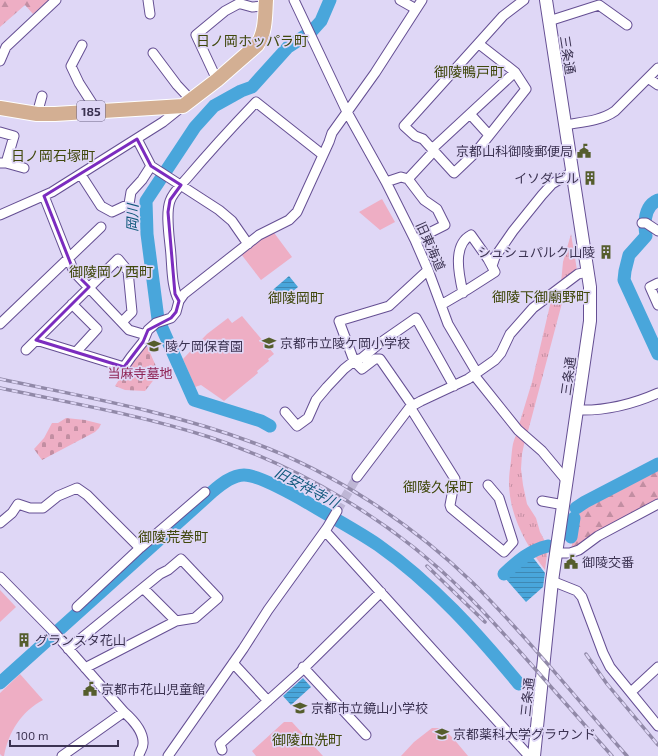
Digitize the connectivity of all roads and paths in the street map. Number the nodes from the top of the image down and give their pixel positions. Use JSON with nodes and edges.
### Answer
{"nodes":[{"id":1,"x":56,"y":0,"type":"edge"},
{"id":2,"x":148,"y":0,"type":"edge"},
{"id":3,"x":294,"y":0,"type":"edge"},
{"id":4,"x":400,"y":0,"type":"edge"},
{"id":5,"x":422,"y":0,"type":"edge"},
{"id":6,"x":524,"y":0,"type":"edge"},
{"id":7,"x":546,"y":0,"type":"edge"},
{"id":8,"x":266,"y":3,"type":"edge"},
{"id":9,"x":416,"y":10,"type":"junction"},
{"id":10,"x":150,"y":14,"type":"dead end"},
{"id":11,"x":549,"y":21,"type":"junction"},
{"id":12,"x":627,"y":24,"type":"dead end"},
{"id":13,"x":479,"y":44,"type":"junction"},
{"id":14,"x":82,"y":45,"type":"dead end"},
{"id":15,"x":153,"y":53,"type":"dead end"},
{"id":16,"x":0,"y":61,"type":"edge"},
{"id":17,"x":658,"y":68,"type":"edge"},
{"id":18,"x":515,"y":72,"type":"junction"},
{"id":19,"x":648,"y":78,"type":"junction"},
{"id":20,"x":217,"y":80,"type":"junction"},
{"id":21,"x":658,"y":85,"type":"edge"},
{"id":22,"x":42,"y":96,"type":"dead end"},
{"id":23,"x":188,"y":103,"type":"junction"},
{"id":24,"x":0,"y":108,"type":"edge"},
{"id":25,"x":98,"y":111,"type":"junction"},
{"id":26,"x":347,"y":112,"type":"junction"},
{"id":27,"x":37,"y":114,"type":"junction"},
{"id":28,"x":470,"y":114,"type":"junction"},
{"id":29,"x":565,"y":124,"type":"junction"},
{"id":30,"x":0,"y":132,"type":"edge"},
{"id":31,"x":489,"y":135,"type":"junction"},
{"id":32,"x":137,"y":139,"type":"junction"},
{"id":33,"x":433,"y":150,"type":"junction"},
{"id":34,"x":323,"y":155,"type":"junction"},
{"id":35,"x":3,"y":163,"type":"edge"},
{"id":36,"x":151,"y":166,"type":"junction"},
{"id":37,"x":24,"y":168,"type":"dead end"},
{"id":38,"x":572,"y":172,"type":"junction"},
{"id":39,"x":81,"y":175,"type":"junction"},
{"id":40,"x":408,"y":179,"type":"junction"},
{"id":41,"x":386,"y":182,"type":"junction"},
{"id":42,"x":181,"y":185,"type":"junction"},
{"id":43,"x":44,"y":196,"type":"junction"},
{"id":44,"x":0,"y":215,"type":"edge"},
{"id":45,"x":645,"y":221,"type":"dead end"},
{"id":46,"x":101,"y":227,"type":"dead end"},
{"id":47,"x":658,"y":231,"type":"edge"},
{"id":48,"x":415,"y":240,"type":"junction"},
{"id":49,"x":248,"y":244,"type":"junction"},
{"id":50,"x":69,"y":258,"type":"junction"},
{"id":51,"x":492,"y":266,"type":"junction"},
{"id":52,"x":428,"y":270,"type":"junction"},
{"id":53,"x":588,"y":272,"type":"junction"},
{"id":54,"x":658,"y":282,"type":"edge"},
{"id":55,"x":89,"y":287,"type":"junction"},
{"id":56,"x":463,"y":293,"type":"junction"},
{"id":57,"x":179,"y":301,"type":"junction"},
{"id":58,"x":72,"y":304,"type":"junction"},
{"id":59,"x":441,"y":305,"type":"junction"},
{"id":60,"x":658,"y":305,"type":"edge"},
{"id":61,"x":122,"y":322,"type":"junction"},
{"id":62,"x":0,"y":324,"type":"edge"},
{"id":63,"x":146,"y":336,"type":"junction"},
{"id":64,"x":36,"y":340,"type":"junction"},
{"id":65,"x":26,"y":350,"type":"dead end"},
{"id":66,"x":76,"y":352,"type":"junction"},
{"id":67,"x":354,"y":361,"type":"junction"},
{"id":68,"x":476,"y":374,"type":"junction"},
{"id":69,"x":454,"y":386,"type":"junction"},
{"id":70,"x":658,"y":393,"type":"edge"},
{"id":71,"x":411,"y":406,"type":"junction"},
{"id":72,"x":577,"y":410,"type":"junction"},
{"id":73,"x":285,"y":412,"type":"dead end"},
{"id":74,"x":357,"y":477,"type":"tunnel mouth"},
{"id":75,"x":567,"y":481,"type":"junction"},
{"id":76,"x":488,"y":485,"type":"dead end"},
{"id":77,"x":205,"y":492,"type":"dead end"},
{"id":78,"x":542,"y":501,"type":"dead end"},
{"id":79,"x":658,"y":504,"type":"edge"},
{"id":80,"x":564,"y":505,"type":"junction"},
{"id":81,"x":334,"y":515,"type":"tunnel mouth"},
{"id":82,"x":0,"y":523,"type":"edge"},
{"id":83,"x":325,"y":531,"type":"junction"},
{"id":84,"x":140,"y":548,"type":"junction"},
{"id":85,"x":556,"y":553,"type":"junction"},
{"id":86,"x":0,"y":577,"type":"edge"},
{"id":87,"x":552,"y":581,"type":"junction"},
{"id":88,"x":143,"y":588,"type":"junction"},
{"id":89,"x":380,"y":592,"type":"junction"},
{"id":90,"x":77,"y":607,"type":"dead end"},
{"id":91,"x":176,"y":621,"type":"junction"},
{"id":92,"x":68,"y":649,"type":"junction"},
{"id":93,"x":233,"y":663,"type":"junction"},
{"id":94,"x":303,"y":667,"type":"junction"},
{"id":95,"x":658,"y":667,"type":"edge"},
{"id":96,"x":85,"y":668,"type":"junction"},
{"id":97,"x":630,"y":692,"type":"junction"},
{"id":98,"x":268,"y":701,"type":"junction"},
{"id":99,"x":124,"y":712,"type":"junction"},
{"id":100,"x":658,"y":726,"type":"edge"},
{"id":101,"x":366,"y":735,"type":"dead end"},
{"id":102,"x":222,"y":750,"type":"dead end"},
{"id":103,"x":62,"y":756,"type":"edge"},
{"id":104,"x":139,"y":756,"type":"edge"},
{"id":105,"x":168,"y":756,"type":"edge"},
{"id":106,"x":529,"y":756,"type":"edge"},
{"id":107,"x":534,"y":756,"type":"edge"}],
"edges":[{"from":1,"to":16,"type":"street"},
{"from":2,"to":10,"type":"street"},
{"from":3,"to":26,"type":"street","name":"旧東海道"},
{"from":4,"to":9,"type":"street"},
{"from":5,"to":9,"type":"street"},
{"from":6,"to":13,"type":"street"},
{"from":7,"to":11,"type":"main road","name":"三条通"},
{"from":8,"to":20,"type":"main road"},
{"from":8,"to":20,"type":"street"},
{"from":9,"to":26,"type":"street"},
{"from":11,"to":12,"type":"street"},
{"from":11,"to":29,"type":"main road","name":"三条通"},
{"from":13,"to":18,"type":"street"},
{"from":13,"to":33,"type":"street"},
{"from":14,"to":25,"type":"street"},
{"from":15,"to":23,"type":"street"},
{"from":17,"to":19,"type":"street"},
{"from":18,"to":28,"type":"street"},
{"from":18,"to":31,"type":"street"},
{"from":19,"to":21,"type":"street"},
{"from":19,"to":29,"type":"street"},
{"from":20,"to":23,"type":"main road"},
{"from":22,"to":27,"type":"street"},
{"from":23,"to":25,"type":"main road","number":"185"},
{"from":23,"to":32,"type":"street"},
{"from":24,"to":27,"type":"main road","number":"185"},
{"from":25,"to":27,"type":"main road","number":"185"},
{"from":26,"to":34,"type":"street"},
{"from":26,"to":41,"type":"street","name":"旧東海道"},
{"from":28,"to":31,"type":"street"},
{"from":28,"to":33,"type":"street"},
{"from":29,"to":38,"type":"main road","name":"三条通"},
{"from":30,"to":35,"type":"street"},
{"from":31,"to":33,"type":"street"},
{"from":32,"to":36,"type":"street"},
{"from":32,"to":39,"type":"street"},
{"from":33,"to":40,"type":"street"},
{"from":34,"to":42,"type":"street"},
{"from":34,"to":49,"type":"street"},
{"from":35,"to":37,"type":"street"},
{"from":36,"to":39,"type":"street"},
{"from":36,"to":42,"type":"street"},
{"from":38,"to":51,"type":"street"},
{"from":38,"to":53,"type":"main road","name":"三条通"},
{"from":39,"to":43,"type":"street"},
{"from":40,"to":41,"type":"street"},
{"from":40,"to":48,"type":"street"},
{"from":41,"to":48,"type":"street","name":"旧東海道"},
{"from":42,"to":49,"type":"street"},
{"from":42,"to":57,"type":"street"},
{"from":43,"to":44,"type":"street"},
{"from":43,"to":50,"type":"street"},
{"from":45,"to":47,"type":"street"},
{"from":46,"to":50,"type":"street"},
{"from":48,"to":52,"type":"street","name":"旧東海道"},
{"from":49,"to":57,"type":"street"},
{"from":50,"to":55,"type":"street"},
{"from":50,"to":62,"type":"street"},
{"from":51,"to":56,"type":"street"},
{"from":51,"to":56,"type":"street"},
{"from":52,"to":59,"type":"street","name":"旧東海道"},
{"from":52,"to":67,"type":"street"},
{"from":53,"to":68,"type":"street"},
{"from":53,"to":72,"type":"main road","name":"三条通"},
{"from":54,"to":60,"type":"street"},
{"from":55,"to":58,"type":"street"},
{"from":55,"to":61,"type":"street"},
{"from":55,"to":61,"type":"street"},
{"from":56,"to":59,"type":"street"},
{"from":57,"to":63,"type":"street"},
{"from":58,"to":64,"type":"street"},
{"from":58,"to":66,"type":"street"},
{"from":59,"to":68,"type":"street","name":"旧東海道"},
{"from":61,"to":63,"type":"street"},
{"from":63,"to":66,"type":"street"},
{"from":64,"to":65,"type":"street"},
{"from":64,"to":66,"type":"street"},
{"from":67,"to":69,"type":"street"},
{"from":67,"to":71,"type":"street"},
{"from":67,"to":73,"type":"street"},
{"from":68,"to":69,"type":"street"},
{"from":68,"to":75,"type":"street","name":"旧東海道"},
{"from":69,"to":71,"type":"street"},
{"from":70,"to":72,"type":"street"},
{"from":71,"to":74,"type":"street"},
{"from":71,"to":76,"type":"street"},
{"from":72,"to":75,"type":"main road","name":"三条通"},
{"from":75,"to":80,"type":"main road","name":"三条通"},
{"from":77,"to":84,"type":"street"},
{"from":78,"to":80,"type":"street"},
{"from":79,"to":85,"type":"street"},
{"from":80,"to":85,"type":"main road","name":"三条通"},
{"from":81,"to":83,"type":"street"},
{"from":82,"to":84,"type":"street"},
{"from":83,"to":89,"type":"street"},
{"from":83,"to":93,"type":"street"},
{"from":84,"to":90,"type":"street"},
{"from":85,"to":87,"type":"main road","name":"三条通"},
{"from":86,"to":92,"type":"street"},
{"from":87,"to":97,"type":"street"},
{"from":87,"to":107,"type":"main road","name":"三条通"},
{"from":88,"to":91,"type":"street"},
{"from":88,"to":91,"type":"street"},
{"from":88,"to":92,"type":"street"},
{"from":89,"to":94,"type":"street"},
{"from":89,"to":106,"type":"street"},
{"from":91,"to":96,"type":"street"},
{"from":92,"to":96,"type":"street"},
{"from":93,"to":98,"type":"street"},
{"from":93,"to":105,"type":"street"},
{"from":94,"to":98,"type":"street"},
{"from":94,"to":101,"type":"street"},
{"from":95,"to":97,"type":"street"},
{"from":96,"to":99,"type":"street"},
{"from":97,"to":100,"type":"street"},
{"from":98,"to":102,"type":"street"},
{"from":99,"to":103,"type":"street"},
{"from":99,"to":104,"type":"street"}]}
